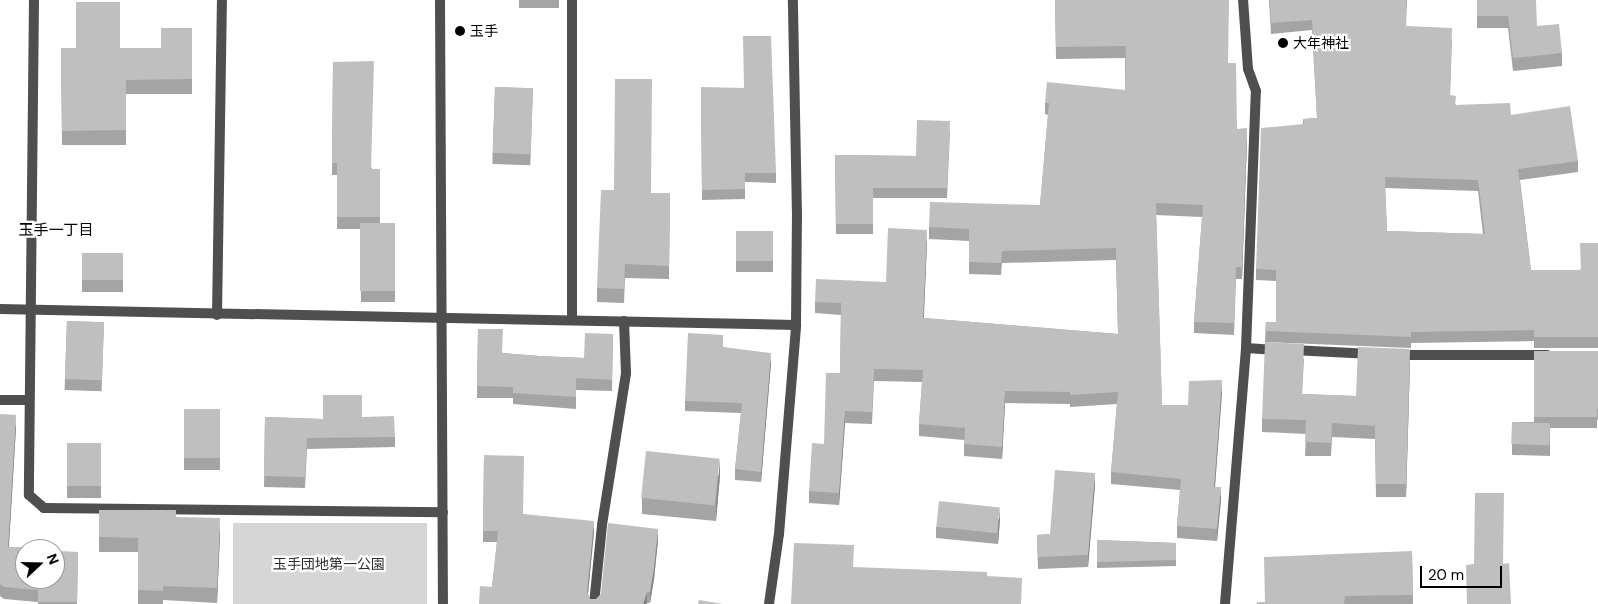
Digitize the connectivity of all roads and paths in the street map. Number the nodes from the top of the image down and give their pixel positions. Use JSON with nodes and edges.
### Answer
{"nodes":[{"id":1,"x":34,"y":0,"type":"edge"},
{"id":2,"x":222,"y":0,"type":"edge"},
{"id":3,"x":440,"y":0,"type":"edge"},
{"id":4,"x":572,"y":0,"type":"edge"},
{"id":5,"x":792,"y":0,"type":"edge"},
{"id":6,"x":1243,"y":0,"type":"edge"},
{"id":7,"x":0,"y":309,"type":"edge"},
{"id":8,"x":31,"y":310,"type":"junction"},
{"id":9,"x":217,"y":315,"type":"junction"},
{"id":10,"x":443,"y":317,"type":"junction"},
{"id":11,"x":572,"y":320,"type":"junction"},
{"id":12,"x":624,"y":321,"type":"junction"},
{"id":13,"x":796,"y":326,"type":"junction"},
{"id":14,"x":1246,"y":348,"type":"junction"},
{"id":15,"x":1560,"y":355,"type":"edge"},
{"id":16,"x":0,"y":400,"type":"edge"},
{"id":17,"x":29,"y":400,"type":"junction"},
{"id":18,"x":443,"y":512,"type":"junction"},
{"id":19,"x":443,"y":604,"type":"edge"},
{"id":20,"x":594,"y":604,"type":"edge"},
{"id":21,"x":769,"y":604,"type":"edge"},
{"id":22,"x":1225,"y":604,"type":"edge"}],
"edges":[{"from":1,"to":8,"type":"street"},
{"from":2,"to":9,"type":"street"},
{"from":3,"to":10,"type":"street"},
{"from":4,"to":11,"type":"street"},
{"from":5,"to":13,"type":"street"},
{"from":6,"to":14,"type":"street"},
{"from":7,"to":8,"type":"street"},
{"from":8,"to":9,"type":"street"},
{"from":8,"to":17,"type":"street"},
{"from":9,"to":10,"type":"street"},
{"from":10,"to":11,"type":"street"},
{"from":10,"to":18,"type":"street"},
{"from":11,"to":12,"type":"street"},
{"from":12,"to":13,"type":"street"},
{"from":12,"to":20,"type":"street"},
{"from":13,"to":21,"type":"street"},
{"from":14,"to":15,"type":"street"},
{"from":14,"to":22,"type":"street"},
{"from":16,"to":17,"type":"street"},
{"from":17,"to":18,"type":"street"},
{"from":18,"to":19,"type":"street"}]}
